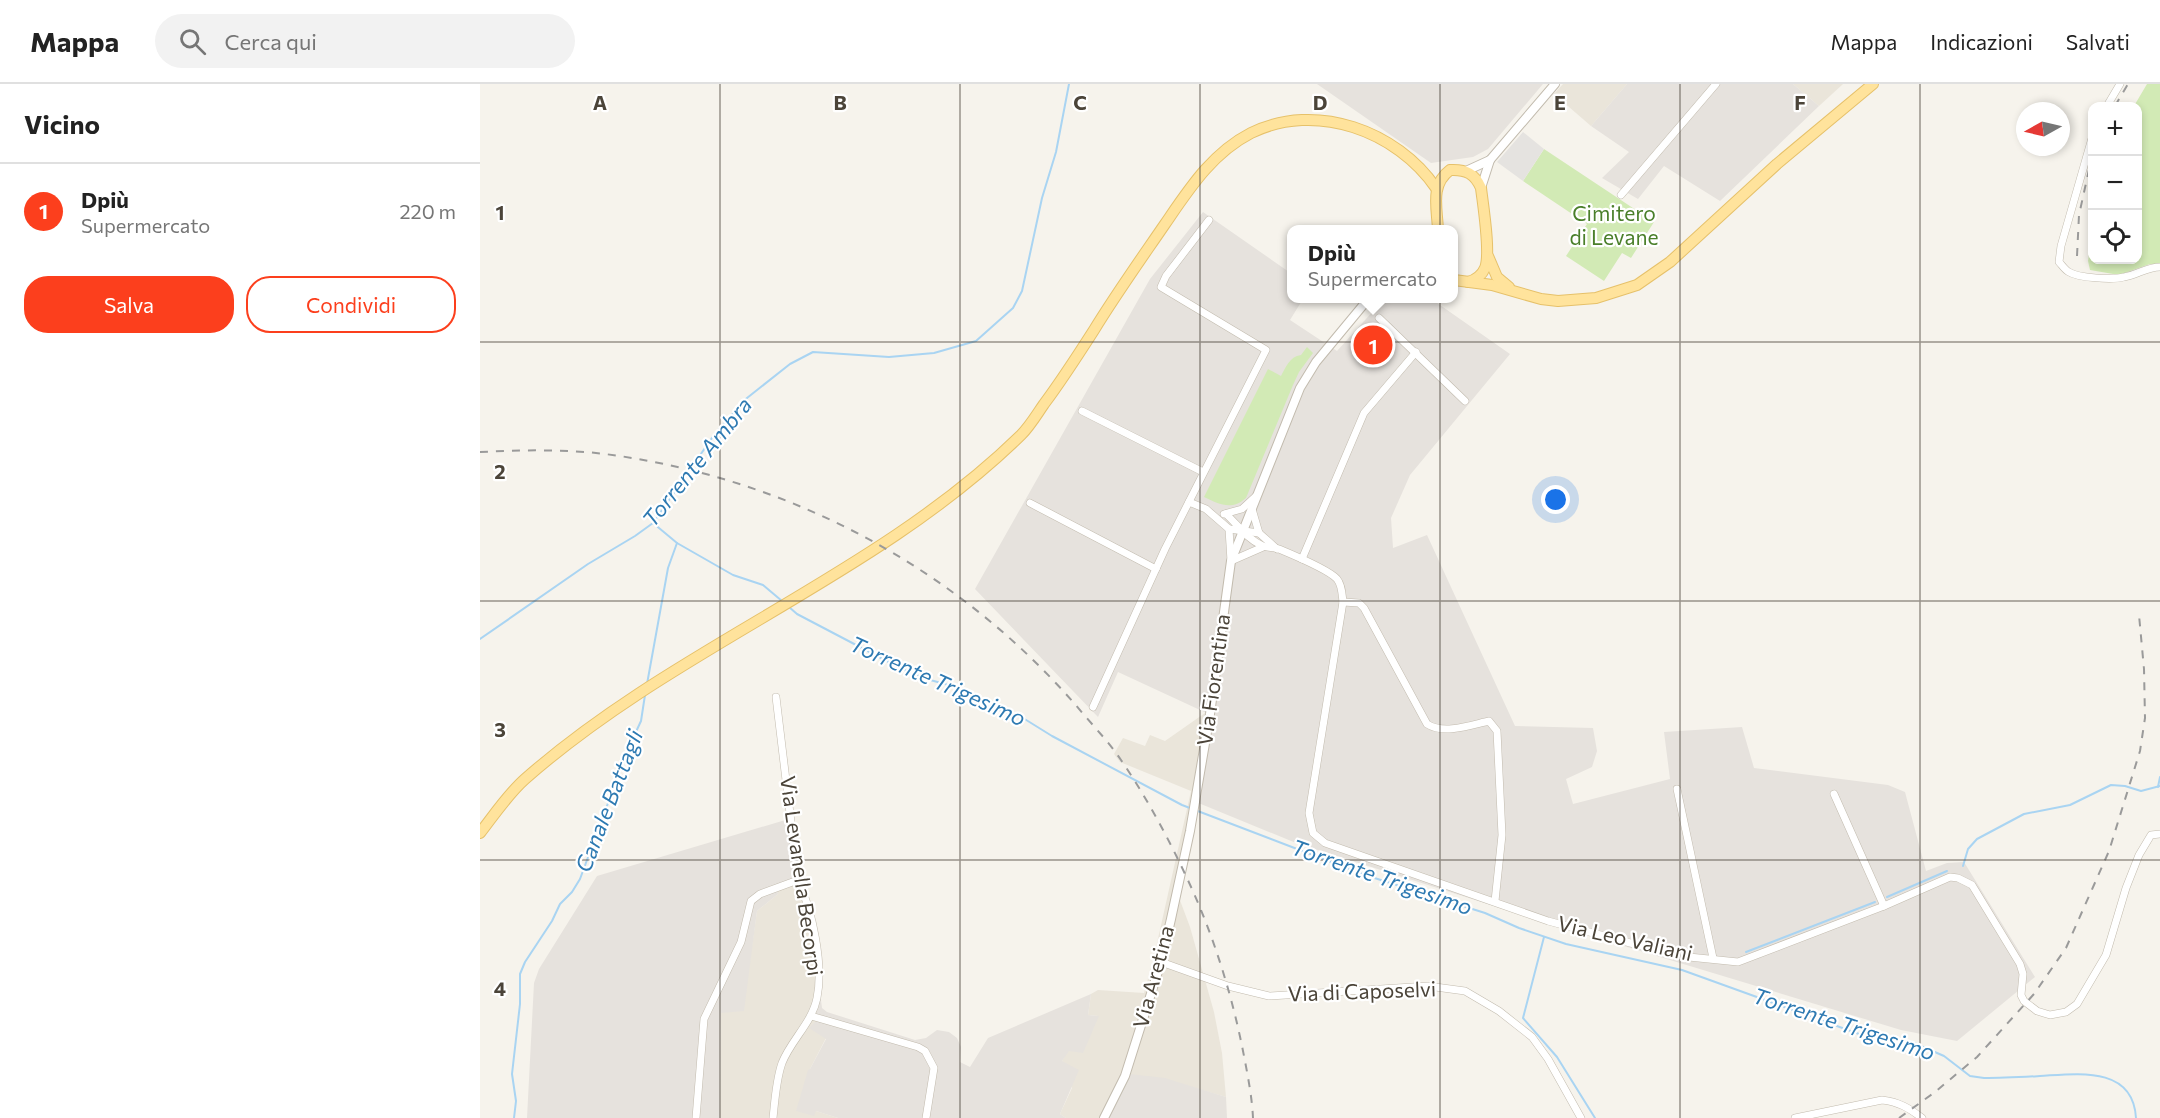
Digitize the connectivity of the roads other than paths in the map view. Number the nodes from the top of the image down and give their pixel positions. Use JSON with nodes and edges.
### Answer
{"nodes":[{"id":1,"x":1556,"y":84,"type":"edge"},
{"id":2,"x":1716,"y":84,"type":"edge"},
{"id":3,"x":1873,"y":84,"type":"edge"},
{"id":4,"x":2120,"y":84,"type":"edge"},
{"id":5,"x":2110,"y":102,"type":"edge"},
{"id":6,"x":2088,"y":152,"type":"edge"},
{"id":7,"x":1490,"y":160,"type":"junction"},
{"id":8,"x":1423,"y":170,"type":"junction"},
{"id":9,"x":1467,"y":171,"type":"junction"},
{"id":10,"x":1443,"y":176,"type":"junction"},
{"id":11,"x":1436,"y":188,"type":"junction"},
{"id":12,"x":1481,"y":188,"type":"junction"},
{"id":13,"x":1621,"y":195,"type":"dead end"},
{"id":14,"x":1209,"y":220,"type":"dead end"},
{"id":15,"x":1438,"y":225,"type":"edge"},
{"id":16,"x":1487,"y":253,"type":"junction"},
{"id":17,"x":2160,"y":267,"type":"edge"},
{"id":18,"x":1459,"y":282,"type":"edge"},
{"id":19,"x":1511,"y":289,"type":"junction"},
{"id":20,"x":1365,"y":303,"type":"edge"},
{"id":21,"x":1379,"y":318,"type":"dead end"},
{"id":22,"x":1416,"y":352,"type":"junction"},
{"id":23,"x":1465,"y":401,"type":"dead end"},
{"id":24,"x":1082,"y":411,"type":"dead end"},
{"id":25,"x":1203,"y":472,"type":"junction"},
{"id":26,"x":1255,"y":497,"type":"junction"},
{"id":27,"x":1189,"y":502,"type":"junction"},
{"id":28,"x":1030,"y":503,"type":"dead end"},
{"id":29,"x":1251,"y":507,"type":"junction"},
{"id":30,"x":1226,"y":514,"type":"junction"},
{"id":31,"x":1215,"y":515,"type":"junction"},
{"id":32,"x":1229,"y":529,"type":"junction"},
{"id":33,"x":1243,"y":530,"type":"junction"},
{"id":34,"x":1259,"y":533,"type":"junction"},
{"id":35,"x":1263,"y":547,"type":"junction"},
{"id":36,"x":1277,"y":549,"type":"junction"},
{"id":37,"x":1302,"y":560,"type":"junction"},
{"id":38,"x":1231,"y":561,"type":"junction"},
{"id":39,"x":1156,"y":569,"type":"junction"},
{"id":40,"x":1343,"y":602,"type":"junction"},
{"id":41,"x":776,"y":697,"type":"dead end"},
{"id":42,"x":1093,"y":707,"type":"dead end"},
{"id":43,"x":1677,"y":789,"type":"dead end"},
{"id":44,"x":1834,"y":794,"type":"dead end"},
{"id":45,"x":1190,"y":831,"type":"joint"},
{"id":46,"x":480,"y":833,"type":"edge"},
{"id":47,"x":2160,"y":834,"type":"edge"},
{"id":48,"x":798,"y":880,"type":"junction"},
{"id":49,"x":1495,"y":901,"type":"junction"},
{"id":50,"x":1884,"y":906,"type":"junction"},
{"id":51,"x":1713,"y":958,"type":"junction"},
{"id":52,"x":1161,"y":962,"type":"junction"},
{"id":53,"x":811,"y":1016,"type":"junction"},
{"id":54,"x":696,"y":1118,"type":"edge"},
{"id":55,"x":773,"y":1118,"type":"edge"},
{"id":56,"x":926,"y":1118,"type":"edge"},
{"id":57,"x":1104,"y":1118,"type":"edge"},
{"id":58,"x":1581,"y":1118,"type":"edge"},
{"id":59,"x":1795,"y":1118,"type":"edge"},
{"id":60,"x":1922,"y":1118,"type":"edge"}],
"edges":[{"from":1,"to":7,"type":"street"},
{"from":2,"to":13,"type":"street"},
{"from":3,"to":19,"type":"main road"},
{"from":4,"to":5,"type":"street"},
{"from":6,"to":17,"type":"street"},
{"from":7,"to":9,"type":"street"},
{"from":7,"to":12,"type":"street"},
{"from":8,"to":10,"type":"main road"},
{"from":8,"to":11,"type":"main road"},
{"from":8,"to":46,"type":"main road"},
{"from":9,"to":10,"type":"main road"},
{"from":9,"to":12,"type":"main road"},
{"from":10,"to":11,"type":"main road"},
{"from":11,"to":15,"type":"main road"},
{"from":12,"to":16,"type":"main road"},
{"from":14,"to":25,"type":"street"},
{"from":16,"to":18,"type":"main road"},
{"from":16,"to":19,"type":"main road"},
{"from":18,"to":19,"type":"main road"},
{"from":20,"to":26,"type":"street","name":"Via Fiorentina"},
{"from":21,"to":22,"type":"street"},
{"from":22,"to":23,"type":"street"},
{"from":22,"to":37,"type":"street"},
{"from":24,"to":25,"type":"street"},
{"from":25,"to":27,"type":"street"},
{"from":26,"to":29,"type":"street","name":"Via Fiorentina"},
{"from":26,"to":30,"type":"street"},
{"from":27,"to":31,"type":"street"},
{"from":27,"to":39,"type":"street"},
{"from":28,"to":39,"type":"street"},
{"from":29,"to":33,"type":"street","name":"Via Fiorentina"},
{"from":29,"to":34,"type":"street"},
{"from":30,"to":31,"type":"street"},
{"from":30,"to":33,"type":"street"},
{"from":31,"to":32,"type":"street"},
{"from":32,"to":33,"type":"street"},
{"from":32,"to":38,"type":"street"},
{"from":33,"to":34,"type":"street"},
{"from":33,"to":35,"type":"street"},
{"from":33,"to":38,"type":"street","name":"Via Fiorentina"},
{"from":34,"to":36,"type":"street"},
{"from":35,"to":36,"type":"street"},
{"from":35,"to":38,"type":"street"},
{"from":36,"to":37,"type":"street"},
{"from":37,"to":40,"type":"street"},
{"from":38,"to":45,"type":"street","name":"Via Fiorentina"},
{"from":39,"to":42,"type":"street"},
{"from":40,"to":49,"type":"street"},
{"from":40,"to":49,"type":"street","name":"Via Leo Valiani"},
{"from":41,"to":48,"type":"street","name":"Via Levanella Becorpi"},
{"from":43,"to":51,"type":"street"},
{"from":44,"to":50,"type":"street"},
{"from":45,"to":52,"type":"street","name":"Via Aretina"},
{"from":47,"to":50,"type":"street","name":"Via Leo Valiani"},
{"from":48,"to":53,"type":"street","name":"Via Levanella Becorpi"},
{"from":48,"to":54,"type":"street"},
{"from":49,"to":51,"type":"street","name":"Via Leo Valiani"},
{"from":50,"to":51,"type":"street","name":"Via Leo Valiani"},
{"from":52,"to":57,"type":"street","name":"Via Aretina"},
{"from":52,"to":58,"type":"street","name":"Via di Caposelvi"},
{"from":53,"to":55,"type":"street","name":"Via Levanella Becorpi"},
{"from":53,"to":56,"type":"street"},
{"from":59,"to":60,"type":"street"}]}
